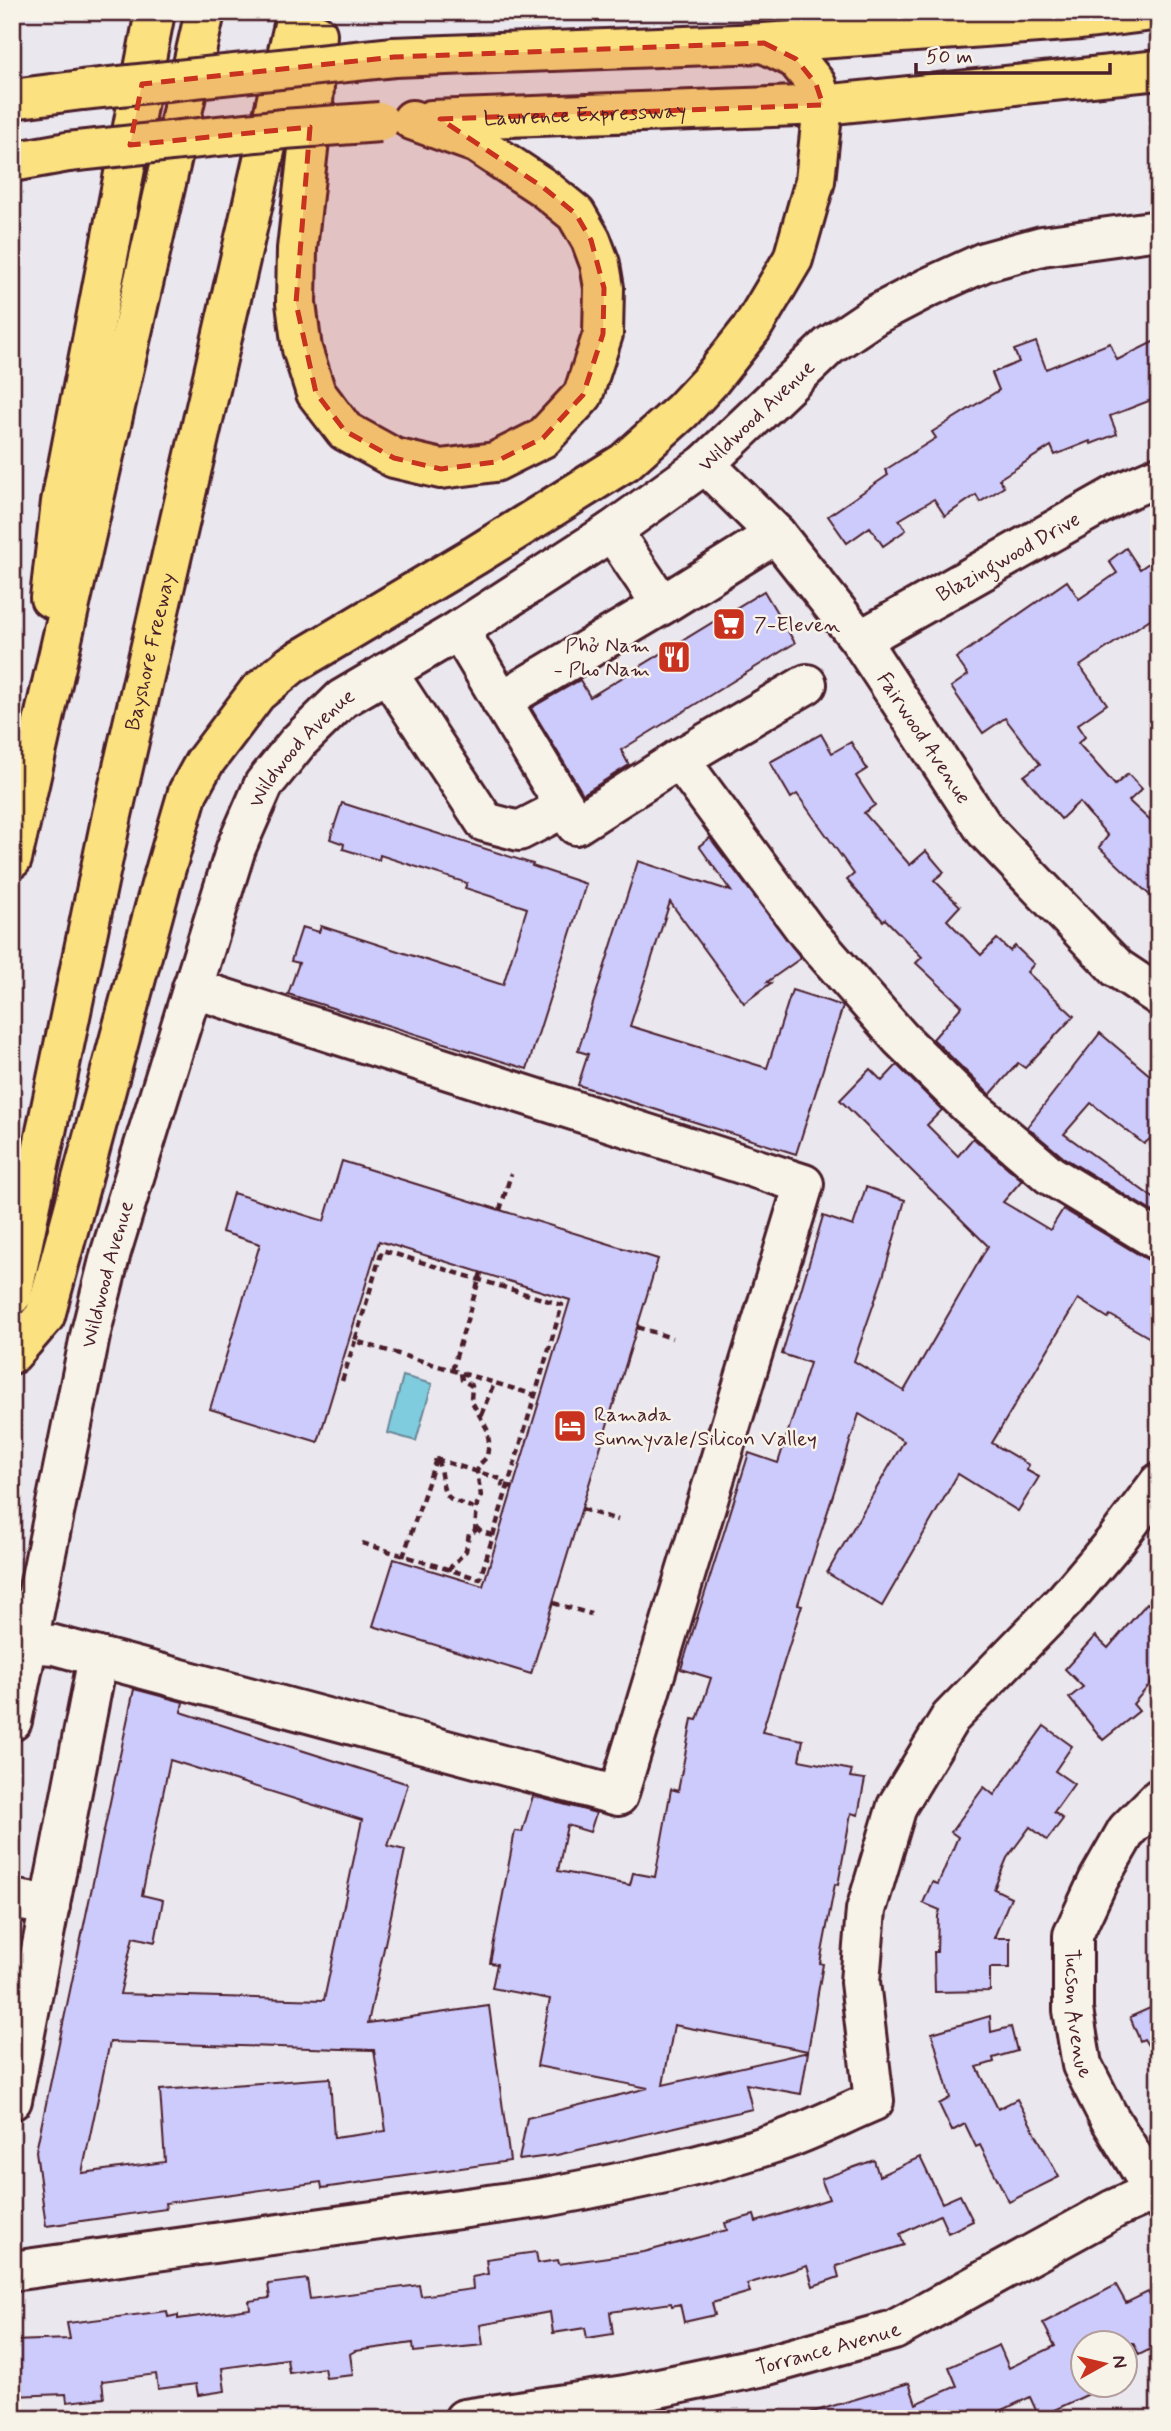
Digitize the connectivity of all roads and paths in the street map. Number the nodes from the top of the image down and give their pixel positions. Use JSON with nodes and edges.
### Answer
{"nodes":[{"id":1,"x":155,"y":12,"type":"edge"},
{"id":2,"x":205,"y":12,"type":"edge"},
{"id":3,"x":297,"y":12,"type":"edge"},
{"id":4,"x":318,"y":12,"type":"edge"},
{"id":5,"x":1021,"y":12,"type":"edge"},
{"id":6,"x":1144,"y":12,"type":"edge"},
{"id":7,"x":1080,"y":20,"type":"junction"},
{"id":8,"x":764,"y":43,"type":"junction"},
{"id":9,"x":1159,"y":70,"type":"edge"},
{"id":10,"x":12,"y":79,"type":"edge"},
{"id":11,"x":67,"y":91,"type":"junction"},
{"id":12,"x":12,"y":99,"type":"edge"},
{"id":13,"x":823,"y":105,"type":"junction"},
{"id":14,"x":396,"y":121,"type":"junction"},
{"id":15,"x":12,"y":162,"type":"edge"},
{"id":16,"x":1159,"y":230,"type":"edge"},
{"id":17,"x":705,"y":464,"type":"junction"},
{"id":18,"x":1159,"y":476,"type":"edge"},
{"id":19,"x":612,"y":531,"type":"junction"},
{"id":20,"x":776,"y":534,"type":"junction"},
{"id":21,"x":663,"y":605,"type":"junction"},
{"id":22,"x":459,"y":630,"type":"junction"},
{"id":23,"x":860,"y":640,"type":"junction"},
{"id":24,"x":387,"y":673,"type":"junction"},
{"id":25,"x":807,"y":684,"type":"dead end"},
{"id":26,"x":501,"y":701,"type":"junction"},
{"id":27,"x":679,"y":759,"type":"junction"},
{"id":28,"x":29,"y":785,"type":"junction"},
{"id":29,"x":565,"y":808,"type":"junction"},
{"id":30,"x":12,"y":859,"type":"edge"},
{"id":31,"x":192,"y":988,"type":"junction"},
{"id":32,"x":1159,"y":996,"type":"edge"},
{"id":33,"x":511,"y":1174,"type":"dead end"},
{"id":34,"x":500,"y":1210,"type":"dead end"},
{"id":35,"x":1159,"y":1241,"type":"edge"},
{"id":36,"x":481,"y":1273,"type":"dead end"},
{"id":37,"x":479,"y":1280,"type":"junction"},
{"id":38,"x":12,"y":1295,"type":"edge"},
{"id":39,"x":637,"y":1327,"type":"dead end"},
{"id":40,"x":672,"y":1338,"type":"dead end"},
{"id":41,"x":355,"y":1341,"type":"junction"},
{"id":42,"x":12,"y":1354,"type":"edge"},
{"id":43,"x":452,"y":1370,"type":"junction"},
{"id":44,"x":461,"y":1373,"type":"junction"},
{"id":45,"x":342,"y":1381,"type":"dead end"},
{"id":46,"x":494,"y":1383,"type":"junction"},
{"id":47,"x":535,"y":1395,"type":"junction"},
{"id":48,"x":481,"y":1415,"type":"junction"},
{"id":49,"x":436,"y":1459,"type":"junction"},
{"id":50,"x":477,"y":1472,"type":"junction"},
{"id":51,"x":1159,"y":1483,"type":"edge"},
{"id":52,"x":510,"y":1487,"type":"junction"},
{"id":53,"x":582,"y":1509,"type":"dead end"},
{"id":54,"x":477,"y":1511,"type":"junction"},
{"id":55,"x":618,"y":1520,"type":"dead end"},
{"id":56,"x":476,"y":1527,"type":"junction"},
{"id":57,"x":493,"y":1535,"type":"junction"},
{"id":58,"x":362,"y":1543,"type":"dead end"},
{"id":59,"x":403,"y":1557,"type":"junction"},
{"id":60,"x":448,"y":1570,"type":"junction"},
{"id":61,"x":553,"y":1603,"type":"dead end"},
{"id":62,"x":591,"y":1614,"type":"dead end"},
{"id":63,"x":41,"y":1644,"type":"junction"},
{"id":64,"x":98,"y":1657,"type":"junction"},
{"id":65,"x":12,"y":1721,"type":"edge"},
{"id":66,"x":1159,"y":1798,"type":"edge"},
{"id":67,"x":12,"y":1899,"type":"edge"},
{"id":68,"x":50,"y":1906,"type":"junction"},
{"id":69,"x":12,"y":2100,"type":"edge"},
{"id":70,"x":1157,"y":2194,"type":"edge"},
{"id":71,"x":12,"y":2271,"type":"edge"},
{"id":72,"x":464,"y":2419,"type":"edge"}],
"edges":[{"from":1,"to":28,"type":"highway"},
{"from":2,"to":28,"type":"highway"},
{"from":3,"to":38,"type":"highway","name":"Bayshore Freeway"},
{"from":4,"to":14,"type":"highway"},
{"from":5,"to":7,"type":"highway"},
{"from":6,"to":7,"type":"highway"},
{"from":7,"to":8,"type":"highway"},
{"from":8,"to":11,"type":"highway","bridge":true},
{"from":8,"to":13,"type":"highway"},
{"from":9,"to":13,"type":"highway","name":"Lawrence Expressway"},
{"from":10,"to":11,"type":"highway"},
{"from":11,"to":12,"type":"highway"},
{"from":13,"to":14,"type":"highway","name":"Lawrence Expressway"},
{"from":13,"to":42,"type":"highway"},
{"from":14,"to":15,"type":"highway","name":"Lawrence Expressway","bridge":true},
{"from":16,"to":17,"type":"street","name":"Wildwood Avenue"},
{"from":17,"to":19,"type":"street","name":"Wildwood Avenue"},
{"from":17,"to":20,"type":"street","name":"Fairwood Avenue"},
{"from":18,"to":23,"type":"street","name":"Blazingwood Drive"},
{"from":19,"to":21,"type":"street"},
{"from":19,"to":22,"type":"street","name":"Wildwood Avenue"},
{"from":20,"to":21,"type":"street"},
{"from":20,"to":23,"type":"street","name":"Fairwood Avenue"},
{"from":21,"to":26,"type":"street"},
{"from":22,"to":24,"type":"street","name":"Wildwood Avenue"},
{"from":22,"to":26,"type":"street"},
{"from":23,"to":32,"type":"street","name":"Fairwood Avenue"},
{"from":24,"to":29,"type":"street"},
{"from":24,"to":31,"type":"street","name":"Wildwood Avenue"},
{"from":25,"to":27,"type":"street"},
{"from":26,"to":29,"type":"street"},
{"from":27,"to":29,"type":"street"},
{"from":27,"to":35,"type":"street"},
{"from":28,"to":30,"type":"highway"},
{"from":31,"to":63,"type":"street","name":"Wildwood Avenue"},
{"from":31,"to":64,"type":"street"},
{"from":33,"to":34,"type":"path"},
{"from":36,"to":37,"type":"path"},
{"from":37,"to":41,"type":"path"},
{"from":37,"to":43,"type":"path"},
{"from":37,"to":47,"type":"path"},
{"from":39,"to":40,"type":"path"},
{"from":41,"to":43,"type":"path"},
{"from":41,"to":45,"type":"path"},
{"from":43,"to":44,"type":"path"},
{"from":44,"to":46,"type":"path"},
{"from":44,"to":48,"type":"path"},
{"from":46,"to":47,"type":"path"},
{"from":46,"to":48,"type":"path"},
{"from":47,"to":52,"type":"path"},
{"from":48,"to":50,"type":"path"},
{"from":49,"to":50,"type":"path"},
{"from":49,"to":54,"type":"path"},
{"from":49,"to":59,"type":"path"},
{"from":50,"to":52,"type":"path"},
{"from":50,"to":54,"type":"path"},
{"from":51,"to":71,"type":"street"},
{"from":52,"to":57,"type":"path"},
{"from":53,"to":55,"type":"path"},
{"from":54,"to":56,"type":"path"},
{"from":56,"to":57,"type":"path"},
{"from":56,"to":60,"type":"path"},
{"from":57,"to":60,"type":"path"},
{"from":58,"to":59,"type":"path"},
{"from":59,"to":60,"type":"path"},
{"from":61,"to":62,"type":"path"},
{"from":63,"to":64,"type":"street"},
{"from":63,"to":65,"type":"street","name":"Wildwood Avenue"},
{"from":64,"to":68,"type":"street"},
{"from":66,"to":70,"type":"street","name":"Tucson Avenue"},
{"from":67,"to":68,"type":"street"},
{"from":68,"to":69,"type":"street"},
{"from":70,"to":72,"type":"street","name":"Torrance Avenue"}]}
